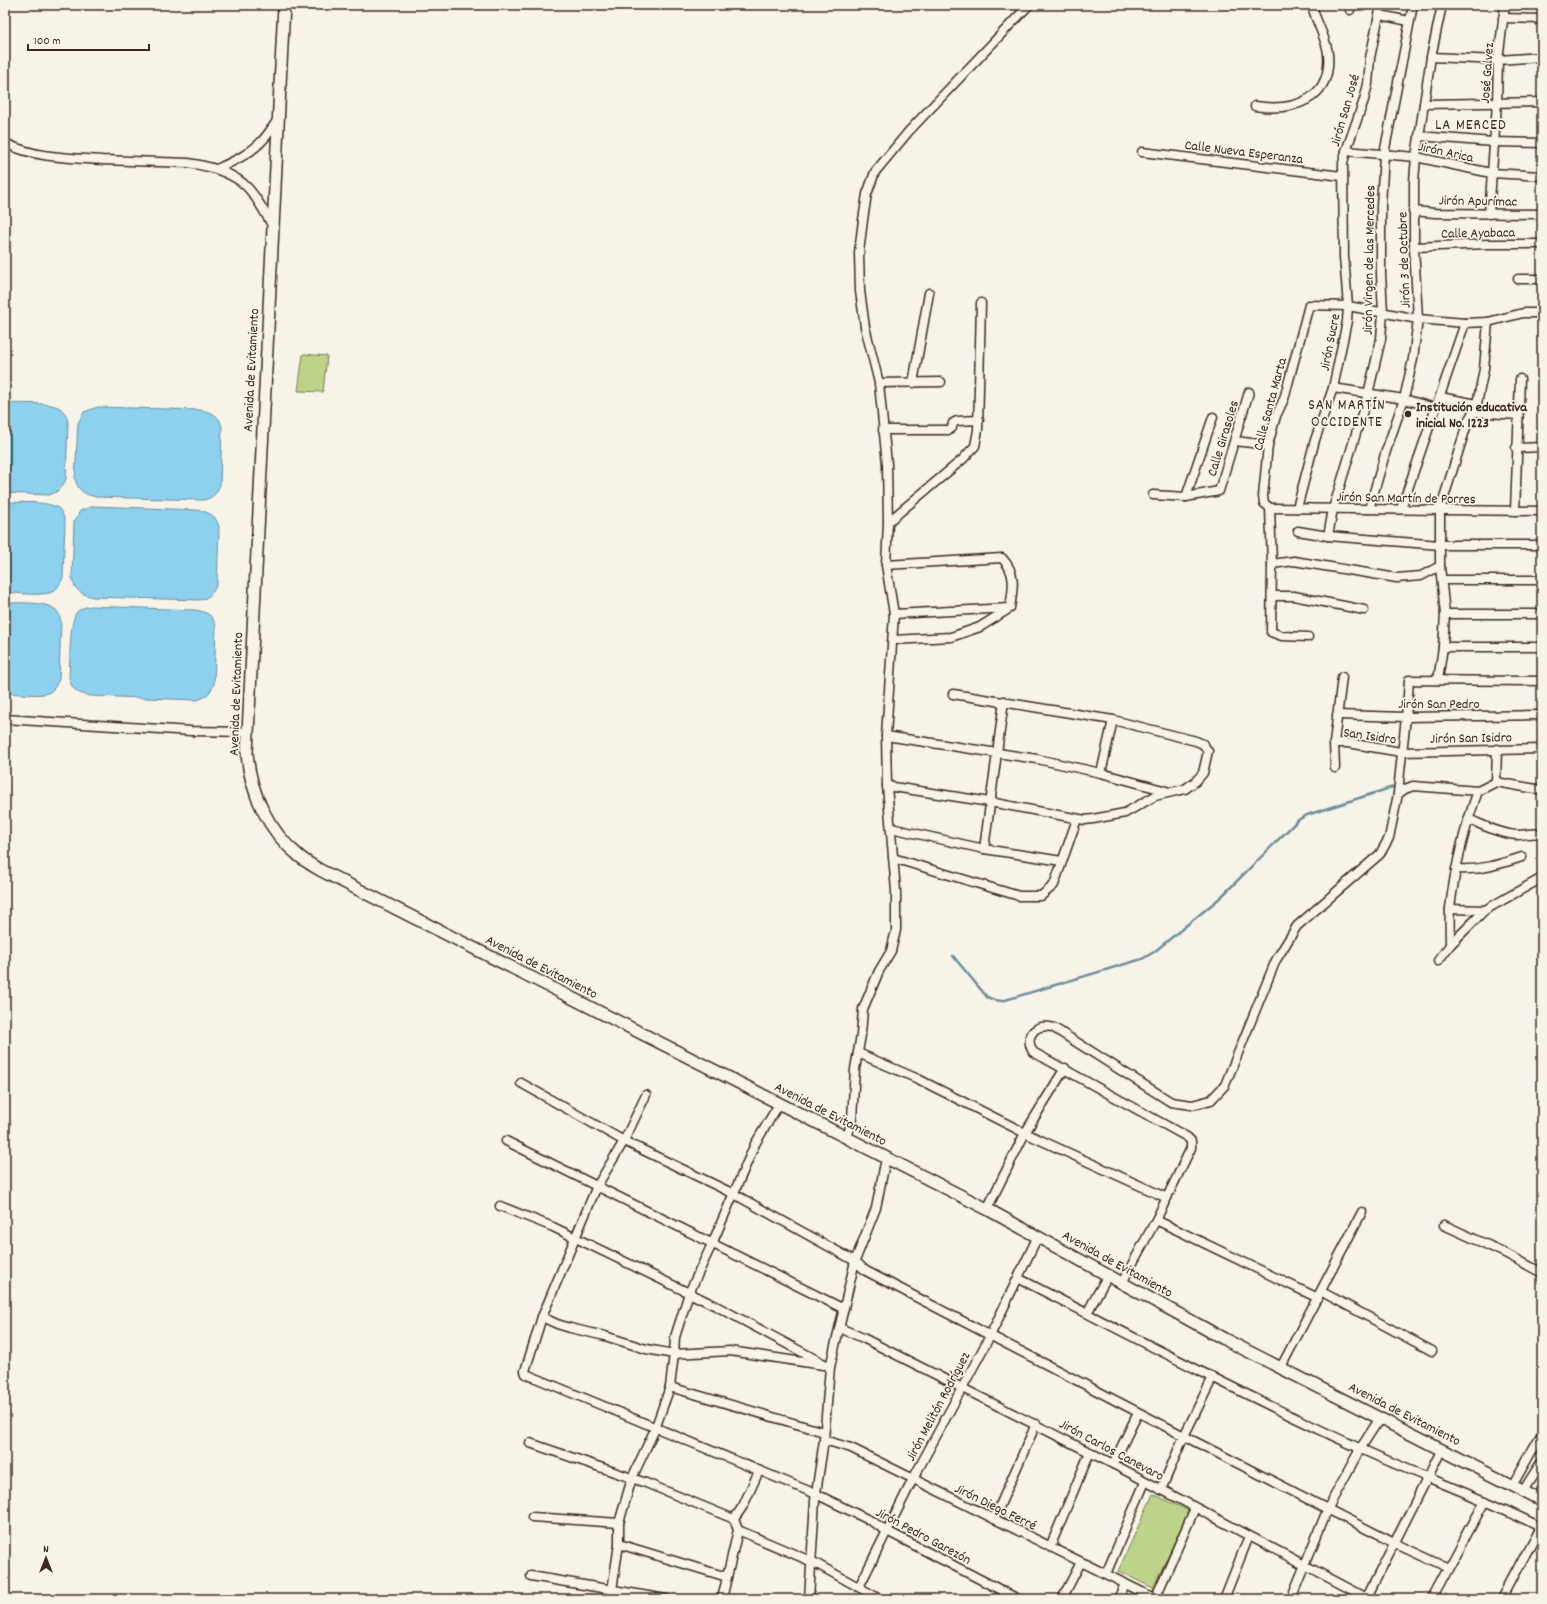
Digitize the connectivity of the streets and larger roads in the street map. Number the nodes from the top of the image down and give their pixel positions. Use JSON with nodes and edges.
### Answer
{"nodes":[{"id":1,"x":284,"y":5,"type":"edge"},
{"id":2,"x":1029,"y":5,"type":"edge"},
{"id":3,"x":1312,"y":5,"type":"edge"},
{"id":4,"x":1381,"y":5,"type":"edge"},
{"id":5,"x":1413,"y":5,"type":"edge"},
{"id":6,"x":1442,"y":5,"type":"edge"},
{"id":7,"x":1505,"y":5,"type":"edge"},
{"id":8,"x":1380,"y":15,"type":"junction"},
{"id":9,"x":1503,"y":18,"type":"junction"},
{"id":10,"x":1542,"y":19,"type":"edge"},
{"id":11,"x":1409,"y":21,"type":"junction"},
{"id":12,"x":1431,"y":57,"type":"junction"},
{"id":13,"x":1542,"y":57,"type":"edge"},
{"id":14,"x":1498,"y":60,"type":"junction"},
{"id":15,"x":1542,"y":102,"type":"edge"},
{"id":16,"x":1497,"y":103,"type":"junction"},
{"id":17,"x":1424,"y":104,"type":"junction"},
{"id":18,"x":1255,"y":106,"type":"dead end"},
{"id":19,"x":277,"y":121,"type":"junction"},
{"id":20,"x":1419,"y":136,"type":"junction"},
{"id":21,"x":5,"y":142,"type":"edge"},
{"id":22,"x":1493,"y":142,"type":"junction"},
{"id":23,"x":1542,"y":142,"type":"edge"},
{"id":24,"x":1346,"y":151,"type":"junction"},
{"id":25,"x":1142,"y":152,"type":"dead end"},
{"id":26,"x":1384,"y":154,"type":"junction"},
{"id":27,"x":1416,"y":157,"type":"junction"},
{"id":28,"x":217,"y":169,"type":"junction"},
{"id":29,"x":1491,"y":173,"type":"junction"},
{"id":30,"x":1342,"y":176,"type":"junction"},
{"id":31,"x":1542,"y":176,"type":"edge"},
{"id":32,"x":1413,"y":211,"type":"junction"},
{"id":33,"x":1489,"y":214,"type":"junction"},
{"id":34,"x":1542,"y":214,"type":"edge"},
{"id":35,"x":272,"y":225,"type":"junction"},
{"id":36,"x":1542,"y":244,"type":"edge"},
{"id":37,"x":1414,"y":247,"type":"junction"},
{"id":38,"x":1518,"y":279,"type":"dead end"},
{"id":39,"x":1542,"y":279,"type":"edge"},
{"id":40,"x":929,"y":293,"type":"dead end"},
{"id":41,"x":981,"y":303,"type":"dead end"},
{"id":42,"x":1348,"y":306,"type":"junction"},
{"id":43,"x":1383,"y":312,"type":"junction"},
{"id":44,"x":1542,"y":313,"type":"edge"},
{"id":45,"x":1418,"y":319,"type":"junction"},
{"id":46,"x":1488,"y":322,"type":"junction"},
{"id":47,"x":1464,"y":323,"type":"junction"},
{"id":48,"x":1520,"y":379,"type":"dead end"},
{"id":49,"x":941,"y":382,"type":"dead end"},
{"id":50,"x":879,"y":383,"type":"junction"},
{"id":51,"x":913,"y":383,"type":"junction"},
{"id":52,"x":1333,"y":388,"type":"junction"},
{"id":53,"x":1249,"y":392,"type":"dead end"},
{"id":54,"x":1368,"y":394,"type":"junction"},
{"id":55,"x":1440,"y":397,"type":"junction"},
{"id":56,"x":1404,"y":399,"type":"junction"},
{"id":57,"x":1435,"y":408,"type":"junction"},
{"id":58,"x":1475,"y":408,"type":"junction"},
{"id":59,"x":1517,"y":415,"type":"junction"},
{"id":60,"x":1213,"y":417,"type":"dead end"},
{"id":61,"x":979,"y":420,"type":"junction"},
{"id":62,"x":883,"y":430,"type":"junction"},
{"id":63,"x":1235,"y":441,"type":"junction"},
{"id":64,"x":1268,"y":445,"type":"junction"},
{"id":65,"x":1542,"y":447,"type":"edge"},
{"id":66,"x":1516,"y":448,"type":"junction"},
{"id":67,"x":1153,"y":495,"type":"dead end"},
{"id":68,"x":1186,"y":497,"type":"junction"},
{"id":69,"x":1270,"y":508,"type":"junction"},
{"id":70,"x":1297,"y":508,"type":"junction"},
{"id":71,"x":1333,"y":509,"type":"junction"},
{"id":72,"x":1369,"y":509,"type":"junction"},
{"id":73,"x":1401,"y":509,"type":"junction"},
{"id":74,"x":1440,"y":510,"type":"junction"},
{"id":75,"x":1515,"y":511,"type":"junction"},
{"id":76,"x":1542,"y":511,"type":"edge"},
{"id":77,"x":888,"y":522,"type":"junction"},
{"id":78,"x":1298,"y":531,"type":"dead end"},
{"id":79,"x":1328,"y":536,"type":"junction"},
{"id":80,"x":1440,"y":545,"type":"junction"},
{"id":81,"x":1542,"y":545,"type":"edge"},
{"id":82,"x":1272,"y":564,"type":"junction"},
{"id":83,"x":886,"y":565,"type":"junction"},
{"id":84,"x":1440,"y":566,"type":"junction"},
{"id":85,"x":1442,"y":580,"type":"junction"},
{"id":86,"x":1542,"y":580,"type":"edge"},
{"id":87,"x":1272,"y":596,"type":"junction"},
{"id":88,"x":1010,"y":608,"type":"junction"},
{"id":89,"x":1364,"y":610,"type":"dead end"},
{"id":90,"x":894,"y":614,"type":"junction"},
{"id":91,"x":1445,"y":614,"type":"junction"},
{"id":92,"x":1542,"y":614,"type":"edge"},
{"id":93,"x":1308,"y":637,"type":"dead end"},
{"id":94,"x":893,"y":640,"type":"junction"},
{"id":95,"x":1443,"y":647,"type":"junction"},
{"id":96,"x":1542,"y":647,"type":"edge"},
{"id":97,"x":1342,"y":677,"type":"dead end"},
{"id":98,"x":1438,"y":680,"type":"junction"},
{"id":99,"x":1542,"y":681,"type":"edge"},
{"id":100,"x":952,"y":694,"type":"dead end"},
{"id":101,"x":1004,"y":701,"type":"junction"},
{"id":102,"x":1337,"y":715,"type":"junction"},
{"id":103,"x":1542,"y":716,"type":"edge"},
{"id":104,"x":1407,"y":717,"type":"junction"},
{"id":105,"x":5,"y":719,"type":"edge"},
{"id":106,"x":1113,"y":720,"type":"junction"},
{"id":107,"x":247,"y":732,"type":"junction"},
{"id":108,"x":886,"y":736,"type":"junction"},
{"id":109,"x":1334,"y":743,"type":"junction"},
{"id":110,"x":1542,"y":749,"type":"edge"},
{"id":111,"x":1497,"y":750,"type":"junction"},
{"id":112,"x":997,"y":752,"type":"junction"},
{"id":113,"x":1401,"y":752,"type":"junction"},
{"id":114,"x":1335,"y":768,"type":"dead end"},
{"id":115,"x":1100,"y":773,"type":"junction"},
{"id":116,"x":1496,"y":782,"type":"junction"},
{"id":117,"x":887,"y":786,"type":"junction"},
{"id":118,"x":1542,"y":790,"type":"edge"},
{"id":119,"x":1478,"y":791,"type":"junction"},
{"id":120,"x":1172,"y":792,"type":"junction"},
{"id":121,"x":1398,"y":794,"type":"junction"},
{"id":122,"x":990,"y":802,"type":"junction"},
{"id":123,"x":1077,"y":819,"type":"junction"},
{"id":124,"x":1468,"y":819,"type":"junction"},
{"id":125,"x":891,"y":828,"type":"junction"},
{"id":126,"x":1542,"y":834,"type":"edge"},
{"id":127,"x":984,"y":849,"type":"junction"},
{"id":128,"x":893,"y":858,"type":"junction"},
{"id":129,"x":1522,"y":858,"type":"dead end"},
{"id":130,"x":1062,"y":861,"type":"junction"},
{"id":131,"x":1456,"y":869,"type":"junction"},
{"id":132,"x":1542,"y":878,"type":"edge"},
{"id":133,"x":1450,"y":910,"type":"junction"},
{"id":134,"x":1485,"y":910,"type":"junction"},
{"id":135,"x":1450,"y":945,"type":"junction"},
{"id":136,"x":1438,"y":961,"type":"dead end"},
{"id":137,"x":858,"y":1053,"type":"junction"},
{"id":138,"x":1065,"y":1068,"type":"junction"},
{"id":139,"x":521,"y":1083,"type":"dead end"},
{"id":140,"x":646,"y":1095,"type":"dead end"},
{"id":141,"x":779,"y":1104,"type":"junction"},
{"id":142,"x":1025,"y":1133,"type":"junction"},
{"id":143,"x":847,"y":1138,"type":"junction"},
{"id":144,"x":506,"y":1141,"type":"dead end"},
{"id":145,"x":624,"y":1141,"type":"junction"},
{"id":146,"x":886,"y":1158,"type":"junction"},
{"id":147,"x":597,"y":1186,"type":"junction"},
{"id":148,"x":734,"y":1194,"type":"junction"},
{"id":149,"x":1167,"y":1198,"type":"junction"},
{"id":150,"x":500,"y":1206,"type":"dead end"},
{"id":151,"x":987,"y":1209,"type":"junction"},
{"id":152,"x":1362,"y":1212,"type":"dead end"},
{"id":153,"x":1156,"y":1220,"type":"junction"},
{"id":154,"x":1444,"y":1225,"type":"dead end"},
{"id":155,"x":1038,"y":1236,"type":"junction"},
{"id":156,"x":575,"y":1239,"type":"junction"},
{"id":157,"x":712,"y":1244,"type":"junction"},
{"id":158,"x":855,"y":1261,"type":"junction"},
{"id":159,"x":1542,"y":1273,"type":"edge"},
{"id":160,"x":1108,"y":1275,"type":"junction"},
{"id":161,"x":1018,"y":1278,"type":"junction"},
{"id":162,"x":1122,"y":1283,"type":"junction"},
{"id":163,"x":688,"y":1293,"type":"junction"},
{"id":164,"x":1320,"y":1295,"type":"junction"},
{"id":165,"x":844,"y":1309,"type":"junction"},
{"id":166,"x":1087,"y":1313,"type":"junction"},
{"id":167,"x":542,"y":1317,"type":"junction"},
{"id":168,"x":840,"y":1328,"type":"junction"},
{"id":169,"x":990,"y":1336,"type":"junction"},
{"id":170,"x":1432,"y":1351,"type":"dead end"},
{"id":171,"x":674,"y":1354,"type":"junction"},
{"id":172,"x":830,"y":1366,"type":"junction"},
{"id":173,"x":1281,"y":1367,"type":"junction"},
{"id":174,"x":1213,"y":1377,"type":"junction"},
{"id":175,"x":670,"y":1387,"type":"junction"},
{"id":176,"x":963,"y":1388,"type":"junction"},
{"id":177,"x":1138,"y":1413,"type":"junction"},
{"id":178,"x":1380,"y":1418,"type":"junction"},
{"id":179,"x":1036,"y":1424,"type":"junction"},
{"id":180,"x":656,"y":1429,"type":"junction"},
{"id":181,"x":1542,"y":1433,"type":"edge"},
{"id":182,"x":824,"y":1436,"type":"junction"},
{"id":183,"x":1184,"y":1436,"type":"junction"},
{"id":184,"x":530,"y":1443,"type":"dead end"},
{"id":185,"x":1360,"y":1449,"type":"junction"},
{"id":186,"x":1442,"y":1449,"type":"junction"},
{"id":187,"x":1090,"y":1452,"type":"junction"},
{"id":188,"x":1542,"y":1461,"type":"edge"},
{"id":189,"x":1113,"y":1464,"type":"junction"},
{"id":190,"x":759,"y":1471,"type":"junction"},
{"id":191,"x":1428,"y":1477,"type":"junction"},
{"id":192,"x":632,"y":1478,"type":"junction"},
{"id":193,"x":913,"y":1479,"type":"junction"},
{"id":194,"x":1145,"y":1482,"type":"junction"},
{"id":195,"x":1512,"y":1486,"type":"junction"},
{"id":196,"x":1161,"y":1490,"type":"junction"},
{"id":197,"x":1523,"y":1491,"type":"junction"},
{"id":198,"x":816,"y":1494,"type":"junction"},
{"id":199,"x":1485,"y":1501,"type":"junction"},
{"id":200,"x":1542,"y":1501,"type":"edge"},
{"id":201,"x":1195,"y":1508,"type":"junction"},
{"id":202,"x":1328,"y":1508,"type":"junction"},
{"id":203,"x":532,"y":1517,"type":"dead end"},
{"id":204,"x":734,"y":1519,"type":"junction"},
{"id":205,"x":994,"y":1519,"type":"junction"},
{"id":206,"x":619,"y":1523,"type":"junction"},
{"id":207,"x":1541,"y":1528,"type":"edge"},
{"id":208,"x":738,"y":1530,"type":"junction"},
{"id":209,"x":887,"y":1531,"type":"junction"},
{"id":210,"x":1249,"y":1536,"type":"junction"},
{"id":211,"x":1394,"y":1543,"type":"junction"},
{"id":212,"x":619,"y":1544,"type":"junction"},
{"id":213,"x":1050,"y":1547,"type":"junction"},
{"id":214,"x":811,"y":1561,"type":"junction"},
{"id":215,"x":1081,"y":1562,"type":"junction"},
{"id":216,"x":1306,"y":1565,"type":"junction"},
{"id":217,"x":1448,"y":1568,"type":"junction"},
{"id":218,"x":1106,"y":1574,"type":"junction"},
{"id":219,"x":531,"y":1576,"type":"dead end"},
{"id":220,"x":727,"y":1577,"type":"junction"},
{"id":221,"x":1125,"y":1584,"type":"junction"},
{"id":222,"x":859,"y":1587,"type":"junction"},
{"id":223,"x":612,"y":1590,"type":"junction"},
{"id":224,"x":666,"y":1599,"type":"edge"},
{"id":225,"x":722,"y":1599,"type":"edge"},
{"id":226,"x":808,"y":1599,"type":"edge"},
{"id":227,"x":880,"y":1599,"type":"edge"},
{"id":228,"x":1018,"y":1599,"type":"edge"},
{"id":229,"x":1062,"y":1599,"type":"edge"},
{"id":230,"x":1118,"y":1599,"type":"edge"},
{"id":231,"x":1156,"y":1599,"type":"edge"},
{"id":232,"x":1224,"y":1599,"type":"edge"},
{"id":233,"x":1291,"y":1599,"type":"edge"},
{"id":234,"x":1367,"y":1599,"type":"edge"},
{"id":235,"x":1432,"y":1599,"type":"edge"},
{"id":236,"x":1502,"y":1599,"type":"edge"}],
"edges":[{"from":1,"to":19,"type":"street","name":"Avenida de Evitamiento"},
{"from":2,"to":50,"type":"street"},
{"from":3,"to":18,"type":"street"},
{"from":4,"to":8,"type":"street","name":"Jirón San José"},
{"from":5,"to":11,"type":"street","name":"Jirón Virgen de las Mercedes"},
{"from":6,"to":12,"type":"street","name":"Jirón 3 de Octubre"},
{"from":7,"to":9,"type":"street","name":"José Galvez"},
{"from":8,"to":11,"type":"street"},
{"from":8,"to":24,"type":"street","name":"Jirón San José"},
{"from":9,"to":10,"type":"street"},
{"from":9,"to":14,"type":"street","name":"José Galvez"},
{"from":11,"to":26,"type":"street","name":"Jirón Virgen de las Mercedes"},
{"from":12,"to":14,"type":"street"},
{"from":12,"to":17,"type":"street","name":"Jirón 3 de Octubre"},
{"from":13,"to":14,"type":"street"},
{"from":14,"to":16,"type":"street","name":"José Galvez"},
{"from":15,"to":16,"type":"street"},
{"from":16,"to":17,"type":"street"},
{"from":16,"to":22,"type":"street","name":"José Galvez"},
{"from":17,"to":20,"type":"street","name":"Jirón 3 de Octubre"},
{"from":19,"to":28,"type":"street"},
{"from":19,"to":35,"type":"street","name":"Avenida de Evitamiento"},
{"from":20,"to":22,"type":"street"},
{"from":20,"to":27,"type":"street","name":"Jirón 3 de Octubre"},
{"from":21,"to":28,"type":"street"},
{"from":22,"to":23,"type":"street"},
{"from":22,"to":29,"type":"street","name":"José Galvez"},
{"from":24,"to":26,"type":"street","name":"Jirón Arica"},
{"from":24,"to":30,"type":"street","name":"Jirón San José"},
{"from":25,"to":30,"type":"street","name":"Calle Nueva Esperanza"},
{"from":26,"to":27,"type":"street","name":"Jirón Arica"},
{"from":26,"to":43,"type":"street","name":"Jirón Virgen de las Mercedes"},
{"from":27,"to":29,"type":"street","name":"Jirón Arica"},
{"from":27,"to":32,"type":"street","name":"Jirón 3 de Octubre"},
{"from":28,"to":35,"type":"street"},
{"from":29,"to":31,"type":"street","name":"Jirón Arica"},
{"from":29,"to":33,"type":"street","name":"José Galvez"},
{"from":30,"to":42,"type":"street","name":"Jirón Sucre"},
{"from":32,"to":33,"type":"street","name":"Jirón Apurímac"},
{"from":32,"to":37,"type":"street","name":"Jirón 3 de Octubre"},
{"from":33,"to":34,"type":"street","name":"Jirón Apurímac"},
{"from":35,"to":107,"type":"street","name":"Avenida de Evitamiento"},
{"from":36,"to":37,"type":"street","name":"Calle Ayabaca"},
{"from":37,"to":45,"type":"street","name":"Jirón 3 de Octubre"},
{"from":38,"to":39,"type":"street"},
{"from":40,"to":51,"type":"street"},
{"from":41,"to":61,"type":"street"},
{"from":42,"to":43,"type":"street"},
{"from":42,"to":52,"type":"street","name":"Jirón Sucre"},
{"from":42,"to":64,"type":"street","name":"Calle Santa Marta"},
{"from":43,"to":45,"type":"street"},
{"from":43,"to":54,"type":"street","name":"Jirón Virgen de las Mercedes"},
{"from":44,"to":46,"type":"street"},
{"from":45,"to":47,"type":"street"},
{"from":45,"to":56,"type":"street","name":"Jirón 3 de Octubre"},
{"from":46,"to":47,"type":"street"},
{"from":46,"to":58,"type":"street"},
{"from":47,"to":55,"type":"street"},
{"from":48,"to":59,"type":"street"},
{"from":49,"to":51,"type":"street"},
{"from":50,"to":51,"type":"street"},
{"from":50,"to":62,"type":"street"},
{"from":52,"to":54,"type":"street"},
{"from":52,"to":70,"type":"street","name":"Jirón Sucre"},
{"from":53,"to":63,"type":"street","name":"Calle Girasoles"},
{"from":54,"to":56,"type":"street"},
{"from":54,"to":71,"type":"street","name":"Jirón Virgen de las Mercedes"},
{"from":55,"to":57,"type":"street"},
{"from":55,"to":58,"type":"street"},
{"from":56,"to":57,"type":"street"},
{"from":56,"to":72,"type":"street","name":"Jirón 3 de Octubre"},
{"from":57,"to":73,"type":"street"},
{"from":58,"to":59,"type":"street"},
{"from":58,"to":74,"type":"street"},
{"from":59,"to":66,"type":"street"},
{"from":60,"to":68,"type":"street"},
{"from":61,"to":62,"type":"street"},
{"from":61,"to":77,"type":"street"},
{"from":62,"to":77,"type":"street"},
{"from":63,"to":64,"type":"street"},
{"from":63,"to":68,"type":"street","name":"Calle Girasoles"},
{"from":64,"to":69,"type":"street","name":"Calle Santa Marta"},
{"from":65,"to":66,"type":"street"},
{"from":66,"to":75,"type":"street"},
{"from":67,"to":68,"type":"street"},
{"from":69,"to":70,"type":"street","name":"Jirón San Martín de Porres"},
{"from":69,"to":82,"type":"street","name":"Calle Santa Marta"},
{"from":70,"to":71,"type":"street","name":"Jirón San Martín de Porres"},
{"from":71,"to":72,"type":"street","name":"Jirón San Martín de Porres"},
{"from":71,"to":79,"type":"street","name":"Jirón Virgen de las Mercedes"},
{"from":72,"to":73,"type":"street","name":"Jirón San Martín de Porres"},
{"from":73,"to":74,"type":"street","name":"Jirón San Martín de Porres"},
{"from":74,"to":75,"type":"street","name":"Jirón San Martín de Porres"},
{"from":74,"to":80,"type":"street"},
{"from":75,"to":76,"type":"street","name":"Jirón San Martín de Porres"},
{"from":77,"to":83,"type":"street"},
{"from":78,"to":79,"type":"street"},
{"from":79,"to":80,"type":"street"},
{"from":80,"to":81,"type":"street"},
{"from":80,"to":84,"type":"street"},
{"from":82,"to":84,"type":"street"},
{"from":82,"to":87,"type":"street","name":"Calle Santa Marta"},
{"from":83,"to":88,"type":"street"},
{"from":83,"to":90,"type":"street"},
{"from":84,"to":85,"type":"street"},
{"from":85,"to":86,"type":"street"},
{"from":85,"to":91,"type":"street"},
{"from":87,"to":89,"type":"street"},
{"from":87,"to":93,"type":"street","name":"Calle Santa Marta"},
{"from":88,"to":90,"type":"street"},
{"from":88,"to":94,"type":"street"},
{"from":90,"to":94,"type":"street"},
{"from":91,"to":92,"type":"street"},
{"from":91,"to":95,"type":"street"},
{"from":94,"to":108,"type":"street"},
{"from":95,"to":96,"type":"street"},
{"from":95,"to":98,"type":"street"},
{"from":97,"to":102,"type":"street"},
{"from":98,"to":99,"type":"street"},
{"from":98,"to":104,"type":"street"},
{"from":100,"to":101,"type":"street"},
{"from":101,"to":106,"type":"street"},
{"from":101,"to":112,"type":"street"},
{"from":102,"to":104,"type":"street","name":"Jirón San Pedro"},
{"from":102,"to":109,"type":"street"},
{"from":103,"to":104,"type":"street","name":"Jirón San Pedro"},
{"from":104,"to":113,"type":"street"},
{"from":105,"to":107,"type":"street"},
{"from":106,"to":115,"type":"street"},
{"from":106,"to":120,"type":"street"},
{"from":107,"to":141,"type":"street","name":"Avenida de Evitamiento"},
{"from":108,"to":112,"type":"street"},
{"from":108,"to":117,"type":"street"},
{"from":109,"to":113,"type":"street","name":"San Isidro"},
{"from":109,"to":114,"type":"street"},
{"from":110,"to":111,"type":"street","name":"Jirón San Isidro"},
{"from":111,"to":113,"type":"street","name":"Jirón San Isidro"},
{"from":111,"to":116,"type":"street"},
{"from":112,"to":115,"type":"street"},
{"from":112,"to":122,"type":"street"},
{"from":113,"to":121,"type":"street"},
{"from":115,"to":120,"type":"street"},
{"from":116,"to":118,"type":"street"},
{"from":116,"to":119,"type":"street"},
{"from":117,"to":122,"type":"street"},
{"from":117,"to":125,"type":"street"},
{"from":119,"to":121,"type":"street"},
{"from":119,"to":124,"type":"street"},
{"from":120,"to":123,"type":"street"},
{"from":121,"to":138,"type":"street"},
{"from":122,"to":123,"type":"street"},
{"from":122,"to":127,"type":"street"},
{"from":123,"to":130,"type":"street"},
{"from":124,"to":126,"type":"street"},
{"from":124,"to":131,"type":"street"},
{"from":125,"to":127,"type":"street"},
{"from":125,"to":128,"type":"street"},
{"from":127,"to":130,"type":"street"},
{"from":128,"to":130,"type":"street"},
{"from":128,"to":137,"type":"street"},
{"from":129,"to":131,"type":"street"},
{"from":131,"to":133,"type":"street"},
{"from":132,"to":134,"type":"street"},
{"from":133,"to":134,"type":"street"},
{"from":133,"to":135,"type":"street"},
{"from":134,"to":135,"type":"street"},
{"from":135,"to":136,"type":"street"},
{"from":137,"to":142,"type":"street"},
{"from":137,"to":143,"type":"street"},
{"from":138,"to":142,"type":"street"},
{"from":138,"to":149,"type":"street"},
{"from":139,"to":145,"type":"street"},
{"from":140,"to":145,"type":"street"},
{"from":141,"to":143,"type":"street","name":"Avenida de Evitamiento"},
{"from":141,"to":148,"type":"street"},
{"from":142,"to":149,"type":"street"},
{"from":142,"to":151,"type":"street"},
{"from":143,"to":146,"type":"street","name":"Avenida de Evitamiento"},
{"from":144,"to":147,"type":"street"},
{"from":145,"to":147,"type":"street"},
{"from":145,"to":148,"type":"street"},
{"from":146,"to":151,"type":"street","name":"Avenida de Evitamiento"},
{"from":146,"to":158,"type":"street"},
{"from":147,"to":156,"type":"street"},
{"from":147,"to":157,"type":"street"},
{"from":148,"to":157,"type":"street"},
{"from":148,"to":158,"type":"street"},
{"from":149,"to":153,"type":"street"},
{"from":150,"to":156,"type":"street"},
{"from":151,"to":155,"type":"street","name":"Avenida de Evitamiento"},
{"from":152,"to":164,"type":"street"},
{"from":153,"to":162,"type":"street"},
{"from":153,"to":164,"type":"street"},
{"from":154,"to":159,"type":"street"},
{"from":155,"to":160,"type":"street","name":"Avenida de Evitamiento"},
{"from":155,"to":161,"type":"street","name":"Jirón Melitón Rodríguez"},
{"from":156,"to":163,"type":"street"},
{"from":156,"to":167,"type":"street"},
{"from":157,"to":163,"type":"street"},
{"from":157,"to":165,"type":"street"},
{"from":158,"to":165,"type":"street"},
{"from":158,"to":169,"type":"street"},
{"from":160,"to":162,"type":"street","name":"Avenida de Evitamiento"},
{"from":160,"to":166,"type":"street"},
{"from":161,"to":166,"type":"street"},
{"from":161,"to":169,"type":"street","name":"Jirón Melitón Rodríguez"},
{"from":162,"to":173,"type":"street","name":"Avenida de Evitamiento"},
{"from":163,"to":171,"type":"street"},
{"from":163,"to":172,"type":"street"},
{"from":164,"to":170,"type":"street"},
{"from":164,"to":173,"type":"street"},
{"from":165,"to":168,"type":"street"},
{"from":166,"to":174,"type":"street"},
{"from":167,"to":171,"type":"street"},
{"from":167,"to":180,"type":"street","name":"Jirón Pedro Garezón"},
{"from":168,"to":172,"type":"street"},
{"from":168,"to":176,"type":"street","name":"Jirón Carlos Canevaro"},
{"from":169,"to":176,"type":"street","name":"Jirón Melitón Rodríguez"},
{"from":169,"to":177,"type":"street"},
{"from":171,"to":172,"type":"street"},
{"from":171,"to":175,"type":"street"},
{"from":172,"to":182,"type":"street"},
{"from":173,"to":178,"type":"street","name":"Avenida de Evitamiento"},
{"from":174,"to":183,"type":"street"},
{"from":174,"to":185,"type":"street"},
{"from":175,"to":180,"type":"street"},
{"from":175,"to":182,"type":"street","name":"Jirón Diego Ferré"},
{"from":176,"to":179,"type":"street","name":"Jirón Carlos Canevaro"},
{"from":176,"to":193,"type":"street","name":"Jirón Melitón Rodríguez"},
{"from":177,"to":183,"type":"street"},
{"from":177,"to":189,"type":"street"},
{"from":178,"to":185,"type":"street"},
{"from":178,"to":186,"type":"street","name":"Avenida de Evitamiento"},
{"from":179,"to":187,"type":"street","name":"Jirón Carlos Canevaro"},
{"from":179,"to":205,"type":"street"},
{"from":180,"to":190,"type":"street","name":"Jirón Pedro Garezón"},
{"from":180,"to":192,"type":"street"},
{"from":181,"to":195,"type":"street"},
{"from":182,"to":193,"type":"street","name":"Jirón Diego Ferré"},
{"from":182,"to":198,"type":"street"},
{"from":183,"to":196,"type":"street"},
{"from":183,"to":202,"type":"street"},
{"from":184,"to":192,"type":"street"},
{"from":185,"to":191,"type":"street"},
{"from":185,"to":202,"type":"street"},
{"from":186,"to":191,"type":"street"},
{"from":186,"to":195,"type":"street","name":"Avenida de Evitamiento"},
{"from":187,"to":189,"type":"street","name":"Jirón Carlos Canevaro"},
{"from":187,"to":213,"type":"street"},
{"from":188,"to":197,"type":"street"},
{"from":189,"to":194,"type":"street","name":"Jirón Carlos Canevaro"},
{"from":190,"to":198,"type":"street","name":"Jirón Pedro Garezón"},
{"from":190,"to":204,"type":"street"},
{"from":191,"to":199,"type":"street"},
{"from":191,"to":211,"type":"street"},
{"from":192,"to":204,"type":"street"},
{"from":192,"to":206,"type":"street"},
{"from":193,"to":205,"type":"street","name":"Jirón Diego Ferré"},
{"from":193,"to":209,"type":"street","name":"Jirón Melitón Rodríguez"},
{"from":194,"to":196,"type":"street","name":"Jirón Carlos Canevaro"},
{"from":194,"to":218,"type":"street"},
{"from":195,"to":197,"type":"street","name":"Avenida de Evitamiento"},
{"from":196,"to":201,"type":"street","name":"Jirón Carlos Canevaro"},
{"from":197,"to":200,"type":"street","name":"Avenida de Evitamiento"},
{"from":198,"to":209,"type":"street","name":"Jirón Pedro Garezón"},
{"from":198,"to":214,"type":"street"},
{"from":199,"to":207,"type":"street"},
{"from":199,"to":217,"type":"street"},
{"from":201,"to":210,"type":"street","name":"Jirón Carlos Canevaro"},
{"from":201,"to":231,"type":"street"},
{"from":202,"to":211,"type":"street"},
{"from":202,"to":216,"type":"street"},
{"from":203,"to":206,"type":"street"},
{"from":204,"to":208,"type":"street"},
{"from":205,"to":213,"type":"street","name":"Jirón Diego Ferré"},
{"from":206,"to":212,"type":"street"},
{"from":207,"to":236,"type":"street"},
{"from":208,"to":214,"type":"street"},
{"from":208,"to":220,"type":"street"},
{"from":209,"to":222,"type":"street","name":"Jirón Melitón Rodríguez"},
{"from":209,"to":228,"type":"street","name":"Jirón Pedro Garezón"},
{"from":210,"to":216,"type":"street","name":"Jirón Carlos Canevaro"},
{"from":210,"to":232,"type":"street"},
{"from":211,"to":217,"type":"street"},
{"from":211,"to":234,"type":"street"},
{"from":212,"to":220,"type":"street"},
{"from":212,"to":223,"type":"street"},
{"from":213,"to":215,"type":"street","name":"Jirón Diego Ferré"},
{"from":214,"to":222,"type":"street"},
{"from":214,"to":226,"type":"street"},
{"from":215,"to":218,"type":"street","name":"Jirón Diego Ferré"},
{"from":215,"to":229,"type":"street"},
{"from":216,"to":233,"type":"street"},
{"from":216,"to":234,"type":"street","name":"Jirón Carlos Canevaro"},
{"from":217,"to":235,"type":"street"},
{"from":218,"to":221,"type":"street","name":"Jirón Diego Ferré"},
{"from":219,"to":223,"type":"street"},
{"from":220,"to":225,"type":"street"},
{"from":221,"to":230,"type":"street"},
{"from":221,"to":231,"type":"street","name":"Jirón Diego Ferré"},
{"from":222,"to":227,"type":"street"},
{"from":223,"to":224,"type":"street"}]}
